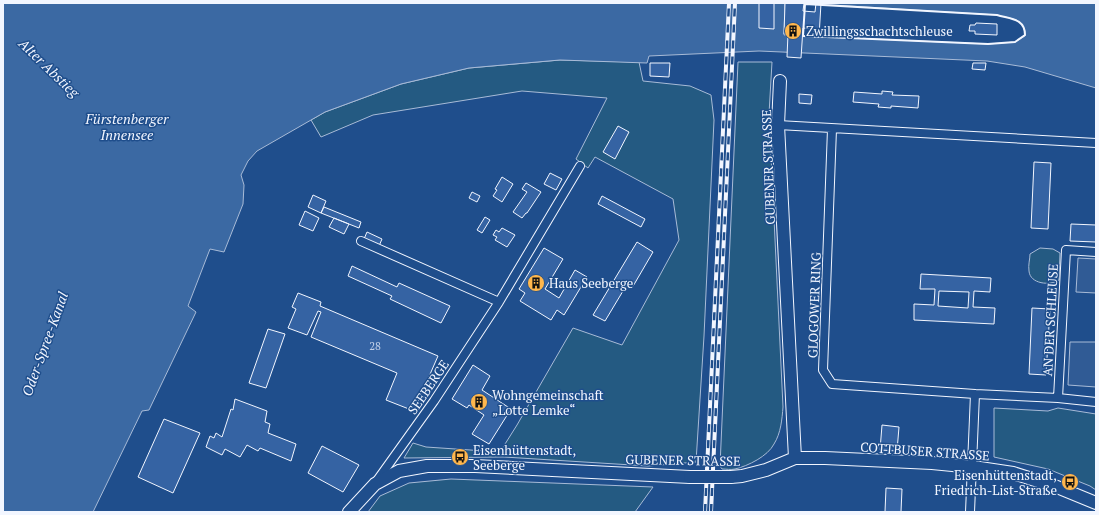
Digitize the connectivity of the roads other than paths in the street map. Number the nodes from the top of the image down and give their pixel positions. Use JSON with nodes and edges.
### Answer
{"nodes":[{"id":1,"x":780,"y":81,"type":"dead end"},
{"id":2,"x":778,"y":125,"type":"junction"},
{"id":3,"x":832,"y":128,"type":"junction"},
{"id":4,"x":1096,"y":143,"type":"edge"},
{"id":5,"x":580,"y":166,"type":"dead end"},
{"id":6,"x":361,"y":241,"type":"dead end"},
{"id":7,"x":1096,"y":252,"type":"edge"},
{"id":8,"x":499,"y":302,"type":"junction"},
{"id":9,"x":975,"y":394,"type":"junction"},
{"id":10,"x":1058,"y":398,"type":"junction"},
{"id":11,"x":1096,"y":402,"type":"edge"},
{"id":12,"x":795,"y":458,"type":"junction"},
{"id":13,"x":973,"y":466,"type":"junction"},
{"id":14,"x":375,"y":484,"type":"junction"},
{"id":15,"x":1096,"y":503,"type":"edge"},
{"id":16,"x":349,"y":512,"type":"edge"},
{"id":17,"x":970,"y":512,"type":"edge"}],
"edges":[{"from":1,"to":2,"type":"main road","name":"GUBENER STRASSE"},
{"from":2,"to":3,"type":"street"},
{"from":2,"to":12,"type":"main road","name":"GUBENER STRASSE"},
{"from":3,"to":4,"type":"street"},
{"from":3,"to":9,"type":"street","name":"GLOGOWER RING"},
{"from":5,"to":8,"type":"street","name":"SEEBERGE"},
{"from":6,"to":8,"type":"street"},
{"from":7,"to":10,"type":"street","name":"AN DER SCHLEUSE"},
{"from":8,"to":14,"type":"street","name":"SEEBERGE"},
{"from":9,"to":10,"type":"street"},
{"from":9,"to":13,"type":"street"},
{"from":10,"to":11,"type":"street"},
{"from":12,"to":13,"type":"main road","name":"COTTBUSER STRASSE"},
{"from":12,"to":14,"type":"main road","name":"GUBENER STRASSE","bridge":true},
{"from":13,"to":15,"type":"main road","name":"COTTBUSER STRASSE"},
{"from":13,"to":17,"type":"street"},
{"from":14,"to":16,"type":"main road","name":"GUBENER STRASSE"}]}
